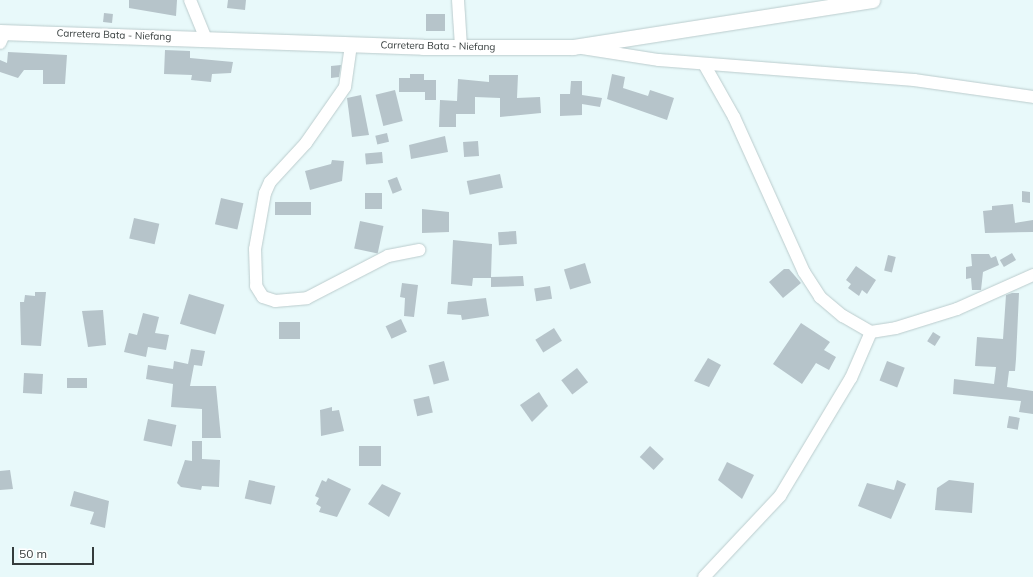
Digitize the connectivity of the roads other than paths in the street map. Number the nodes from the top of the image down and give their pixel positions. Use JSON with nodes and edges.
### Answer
{"nodes":[{"id":1,"x":190,"y":0,"type":"edge"},
{"id":2,"x":458,"y":0,"type":"edge"},
{"id":3,"x":872,"y":0,"type":"edge"},
{"id":4,"x":2,"y":36,"type":"edge"},
{"id":5,"x":206,"y":38,"type":"junction"},
{"id":6,"x":351,"y":44,"type":"junction"},
{"id":7,"x":573,"y":46,"type":"junction"},
{"id":8,"x":461,"y":47,"type":"junction"},
{"id":9,"x":704,"y":64,"type":"junction"},
{"id":10,"x":1033,"y":97,"type":"edge"},
{"id":11,"x":419,"y":250,"type":"dead end"},
{"id":12,"x":1033,"y":275,"type":"edge"},
{"id":13,"x":871,"y":332,"type":"junction"},
{"id":14,"x":704,"y":577,"type":"edge"}],
"edges":[{"from":1,"to":5,"type":"street"},
{"from":2,"to":8,"type":"street"},
{"from":3,"to":7,"type":"main road","name":"Carretera Bata - Niefang"},
{"from":4,"to":5,"type":"main road","name":"Carretera Bata - Niefang"},
{"from":5,"to":6,"type":"main road","name":"Carretera Bata - Niefang"},
{"from":6,"to":8,"type":"main road","name":"Carretera Bata - Niefang"},
{"from":6,"to":11,"type":"street"},
{"from":7,"to":8,"type":"main road","name":"Carretera Bata - Niefang"},
{"from":7,"to":9,"type":"street"},
{"from":9,"to":10,"type":"street"},
{"from":9,"to":13,"type":"street"},
{"from":12,"to":13,"type":"street"},
{"from":13,"to":14,"type":"street"}]}
